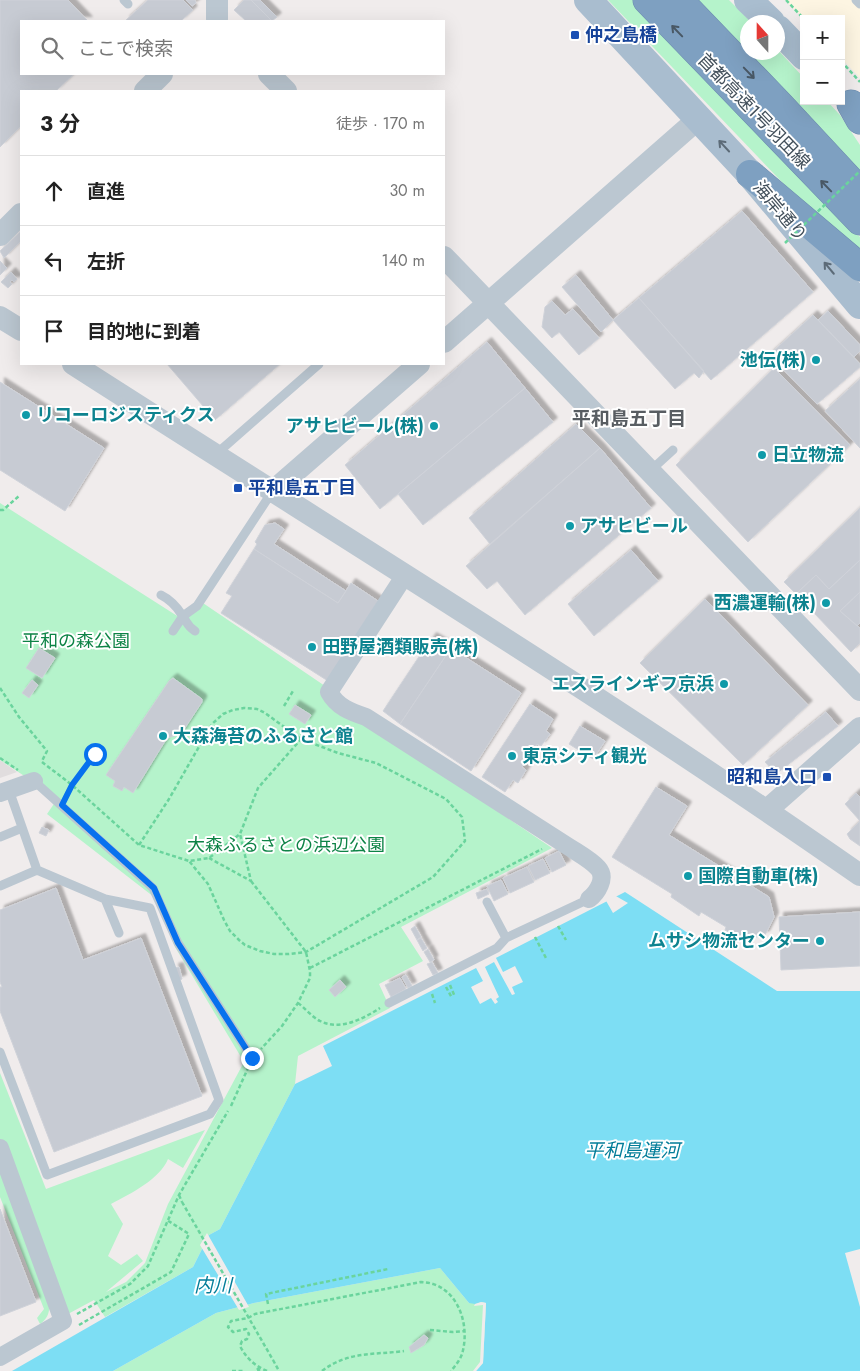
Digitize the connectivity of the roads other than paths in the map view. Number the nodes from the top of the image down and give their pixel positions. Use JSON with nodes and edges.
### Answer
{"nodes":[{"id":1,"x":574,"y":0,"type":"edge"},
{"id":2,"x":588,"y":0,"type":"edge"},
{"id":3,"x":648,"y":0,"type":"edge"},
{"id":4,"x":678,"y":0,"type":"edge"},
{"id":5,"x":748,"y":0,"type":"edge"},
{"id":6,"x":754,"y":0,"type":"edge"},
{"id":7,"x":856,"y":0,"type":"edge"},
{"id":8,"x":860,"y":4,"type":"edge"},
{"id":9,"x":764,"y":15,"type":"edge"},
{"id":10,"x":766,"y":15,"type":"edge"},
{"id":11,"x":621,"y":36,"type":"junction"},
{"id":12,"x":785,"y":36,"type":"edge"},
{"id":13,"x":800,"y":52,"type":"edge"},
{"id":14,"x":161,"y":75,"type":"edge"},
{"id":15,"x":270,"y":75,"type":"edge"},
{"id":16,"x":146,"y":90,"type":"edge"},
{"id":17,"x":285,"y":90,"type":"edge"},
{"id":18,"x":698,"y":119,"type":"junction"},
{"id":19,"x":750,"y":174,"type":"junction"},
{"id":20,"x":860,"y":192,"type":"edge"},
{"id":21,"x":20,"y":215,"type":"edge"},
{"id":22,"x":860,"y":222,"type":"edge"},
{"id":23,"x":0,"y":235,"type":"edge"},
{"id":24,"x":445,"y":258,"type":"edge"},
{"id":25,"x":860,"y":267,"type":"edge"},
{"id":26,"x":488,"y":303,"type":"junction"},
{"id":27,"x":860,"y":306,"type":"edge"},
{"id":28,"x":0,"y":316,"type":"edge"},
{"id":29,"x":20,"y":329,"type":"edge"},
{"id":30,"x":445,"y":341,"type":"edge"},
{"id":31,"x":75,"y":365,"type":"edge"},
{"id":32,"x":318,"y":365,"type":"edge"},
{"id":33,"x":418,"y":365,"type":"edge"},
{"id":34,"x":673,"y":450,"type":"dead end"},
{"id":35,"x":215,"y":456,"type":"junction"},
{"id":36,"x":650,"y":471,"type":"junction"},
{"id":37,"x":272,"y":492,"type":"junction"},
{"id":38,"x":405,"y":575,"type":"junction"},
{"id":39,"x":161,"y":594,"type":"dead end"},
{"id":40,"x":183,"y":616,"type":"junction"},
{"id":41,"x":174,"y":630,"type":"dead end"},
{"id":42,"x":194,"y":631,"type":"dead end"},
{"id":43,"x":860,"y":690,"type":"edge"},
{"id":44,"x":860,"y":728,"type":"edge"},
{"id":45,"x":34,"y":780,"type":"joint"},
{"id":46,"x":4,"y":792,"type":"edge"},
{"id":47,"x":767,"y":810,"type":"junction"},
{"id":48,"x":22,"y":828,"type":"junction"},
{"id":49,"x":0,"y":837,"type":"edge"},
{"id":50,"x":37,"y":870,"type":"junction"},
{"id":51,"x":860,"y":875,"type":"edge"},
{"id":52,"x":0,"y":886,"type":"edge"},
{"id":53,"x":106,"y":899,"type":"junction"},
{"id":54,"x":589,"y":899,"type":"joint"},
{"id":55,"x":487,"y":902,"type":"dead end"},
{"id":56,"x":118,"y":933,"type":"dead end"},
{"id":57,"x":506,"y":938,"type":"junction"},
{"id":58,"x":389,"y":1003,"type":"road end"},
{"id":59,"x":0,"y":1052,"type":"edge"},
{"id":60,"x":252,"y":1058,"type":"road end"},
{"id":61,"x":0,"y":1148,"type":"edge"},
{"id":62,"x":0,"y":1357,"type":"edge"}],
"edges":[{"from":1,"to":11,"type":"main road"},
{"from":2,"to":11,"type":"main road"},
{"from":22,"to":3,"type":"highway","name":"首都高速1号羽田線","one_way":true},
{"from":4,"to":20,"type":"highway","name":"首都高速1号羽田線","one_way":true},
{"from":5,"to":9,"type":"main road"},
{"from":6,"to":10,"type":"main road"},
{"from":7,"to":8,"type":"lane"},
{"from":11,"to":18,"type":"main road","name":"海岸通り"},
{"from":12,"to":13,"type":"main road"},
{"from":14,"to":16,"type":"street"},
{"from":15,"to":17,"type":"street"},
{"from":19,"to":18,"type":"main road","name":"海岸通り","one_way":true},
{"from":18,"to":26,"type":"street"},
{"from":19,"to":25,"type":"highway"},
{"from":27,"to":19,"type":"main road","name":"海岸通り","one_way":true},
{"from":21,"to":23,"type":"street"},
{"from":24,"to":26,"type":"street"},
{"from":26,"to":30,"type":"street"},
{"from":26,"to":36,"type":"street"},
{"from":28,"to":29,"type":"street"},
{"from":31,"to":35,"type":"street"},
{"from":32,"to":35,"type":"lane"},
{"from":33,"to":37,"type":"street"},
{"from":34,"to":36,"type":"lane"},
{"from":35,"to":37,"type":"street"},
{"from":36,"to":43,"type":"street"},
{"from":37,"to":38,"type":"street"},
{"from":37,"to":40,"type":"lane"},
{"from":38,"to":47,"type":"street"},
{"from":38,"to":54,"type":"street"},
{"from":39,"to":40,"type":"lane"},
{"from":40,"to":41,"type":"lane"},
{"from":40,"to":42,"type":"lane"},
{"from":44,"to":47,"type":"street"},
{"from":45,"to":46,"type":"street"},
{"from":45,"to":60,"type":"lane"},
{"from":46,"to":48,"type":"lane"},
{"from":47,"to":51,"type":"street"},
{"from":48,"to":49,"type":"lane"},
{"from":48,"to":50,"type":"lane"},
{"from":50,"to":52,"type":"lane"},
{"from":50,"to":53,"type":"lane"},
{"from":53,"to":56,"type":"lane"},
{"from":53,"to":59,"type":"lane"},
{"from":54,"to":57,"type":"lane"},
{"from":55,"to":57,"type":"lane"},
{"from":57,"to":58,"type":"lane"},
{"from":61,"to":62,"type":"street"}]}
